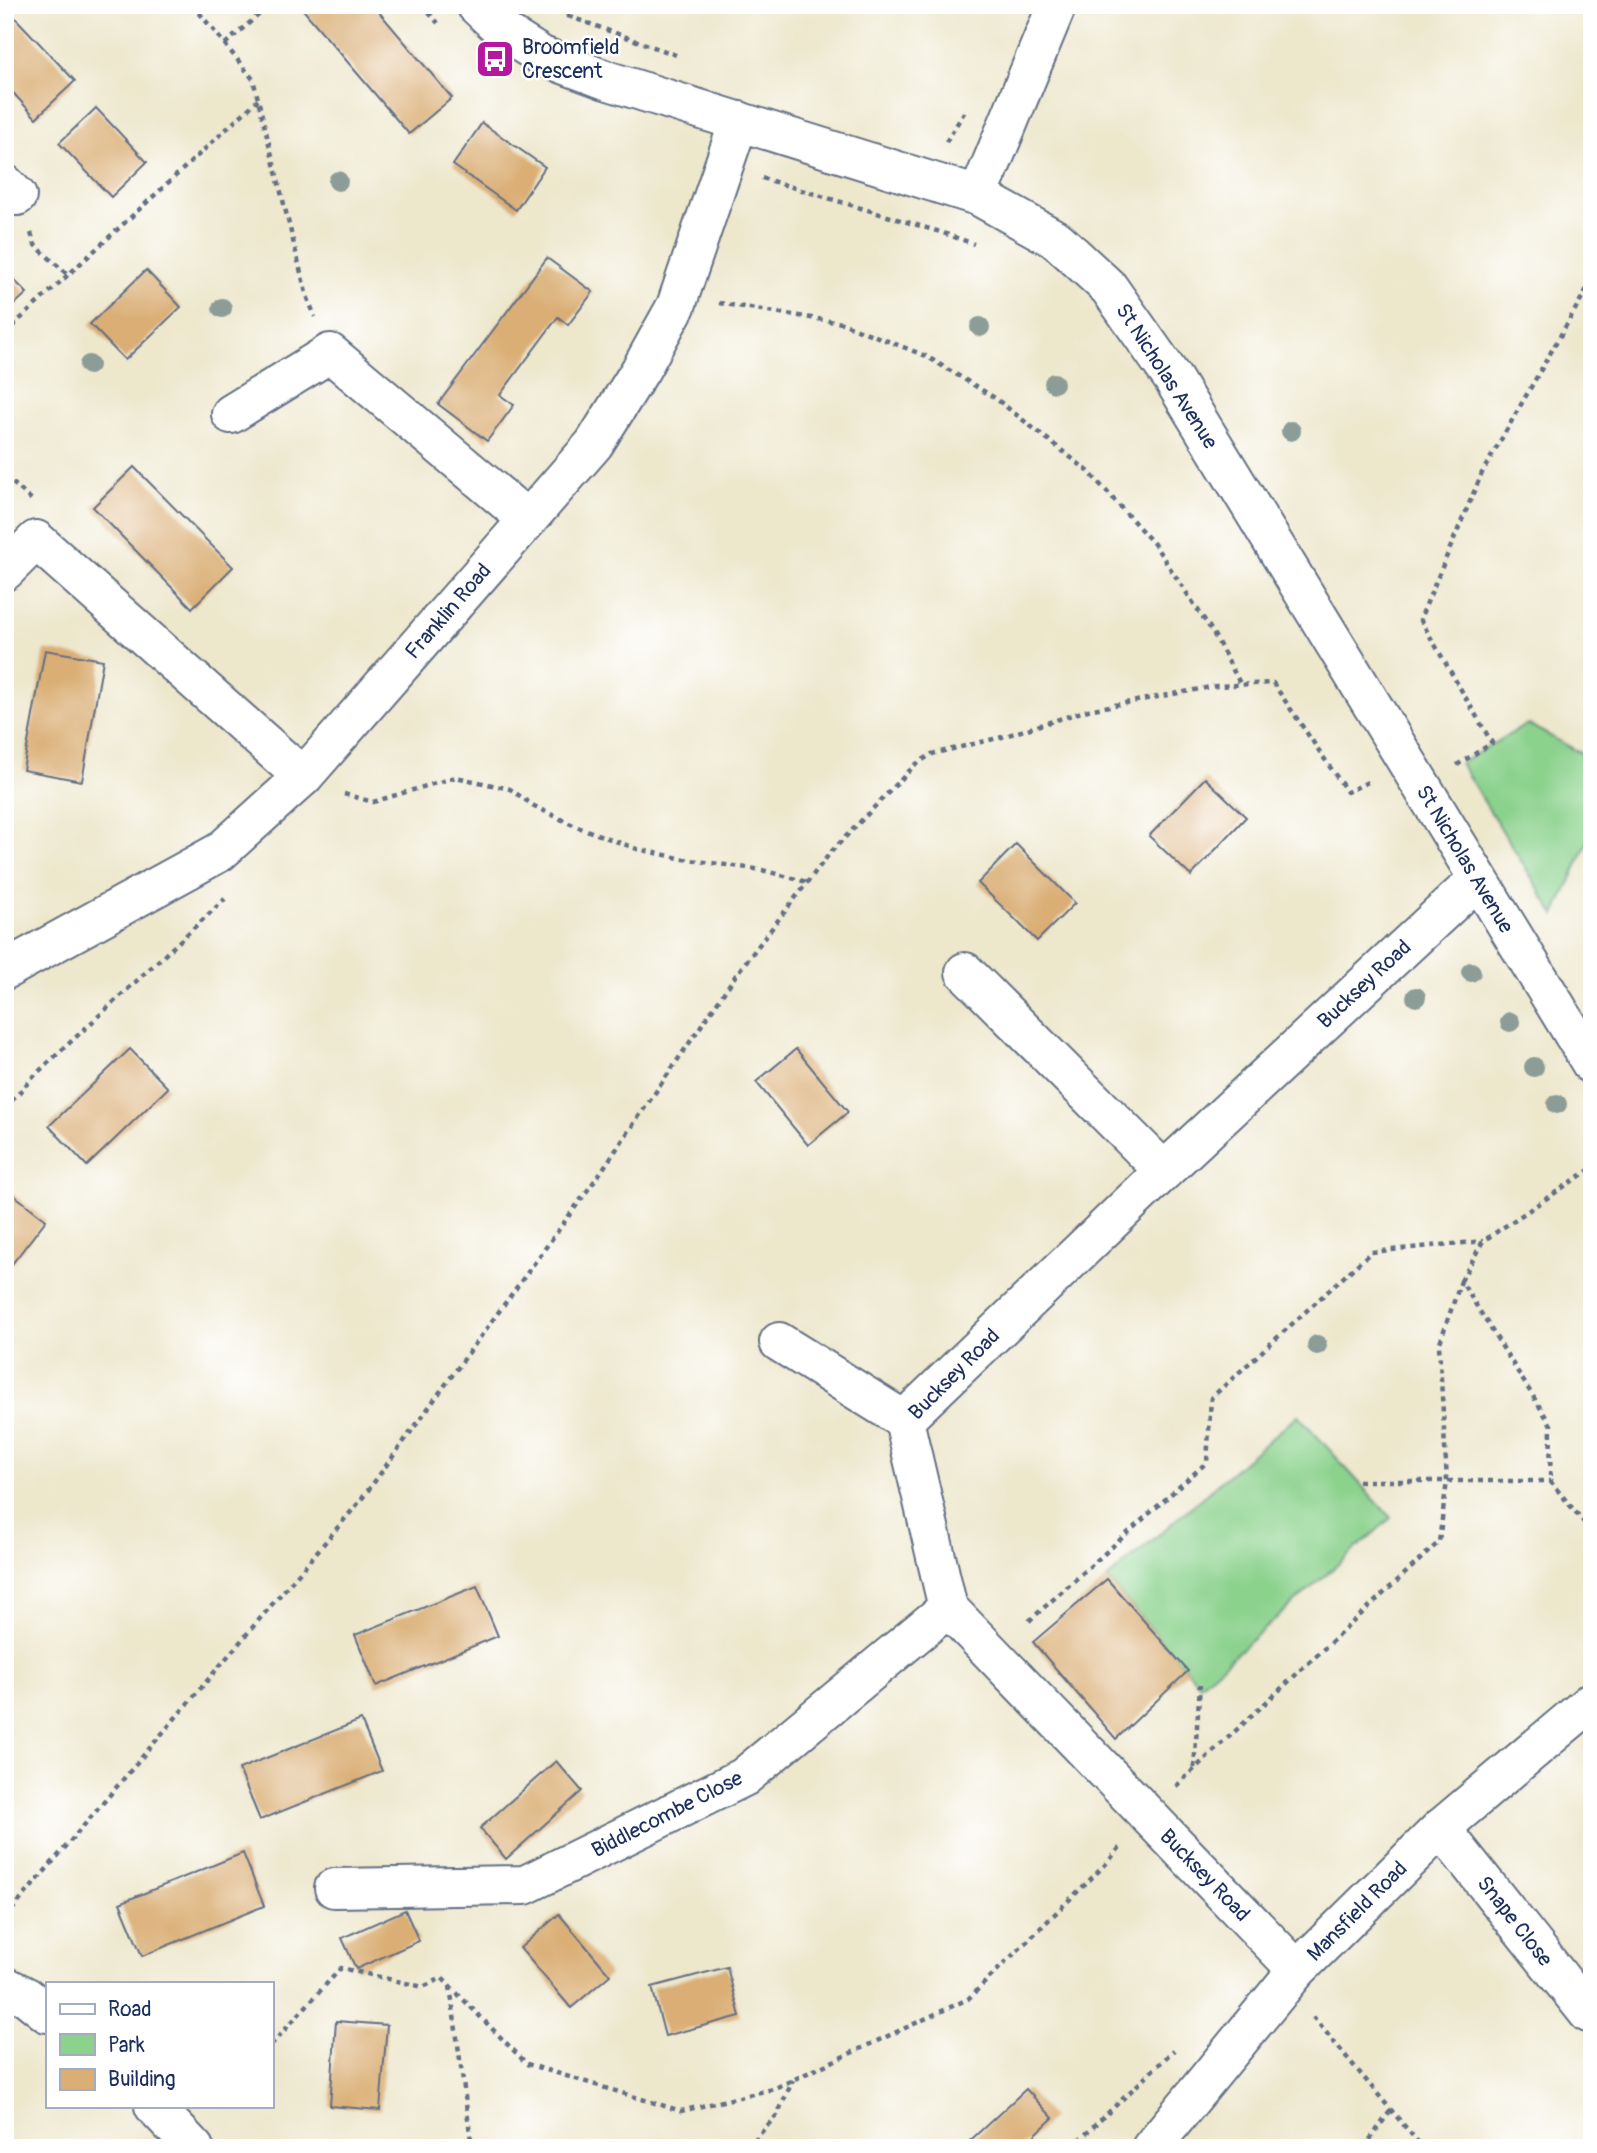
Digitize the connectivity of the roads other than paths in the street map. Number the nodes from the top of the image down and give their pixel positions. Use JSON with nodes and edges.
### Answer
{"nodes":[{"id":1,"x":476,"y":5,"type":"edge"},
{"id":2,"x":1058,"y":5,"type":"edge"},
{"id":3,"x":739,"y":121,"type":"junction"},
{"id":4,"x":978,"y":196,"type":"junction"},
{"id":5,"x":231,"y":414,"type":"dead end"},
{"id":6,"x":527,"y":519,"type":"junction"},
{"id":7,"x":5,"y":571,"type":"edge"},
{"id":8,"x":303,"y":777,"type":"junction"},
{"id":9,"x":1477,"y":880,"type":"junction"},
{"id":10,"x":5,"y":970,"type":"edge"},
{"id":11,"x":965,"y":972,"type":"dead end"},
{"id":12,"x":1592,"y":1065,"type":"edge"},
{"id":13,"x":1164,"y":1171,"type":"junction"},
{"id":14,"x":779,"y":1342,"type":"dead end"},
{"id":15,"x":904,"y":1420,"type":"junction"},
{"id":16,"x":948,"y":1608,"type":"junction"},
{"id":17,"x":1592,"y":1701,"type":"edge"},
{"id":18,"x":1441,"y":1828,"type":"junction"},
{"id":19,"x":334,"y":1888,"type":"dead end"},
{"id":20,"x":1291,"y":1977,"type":"junction"},
{"id":21,"x":5,"y":1986,"type":"edge"},
{"id":22,"x":46,"y":2012,"type":"edge"},
{"id":23,"x":1588,"y":2013,"type":"dead end"},
{"id":24,"x":156,"y":2108,"type":"edge"},
{"id":25,"x":194,"y":2148,"type":"edge"},
{"id":26,"x":1151,"y":2148,"type":"edge"}],
"edges":[{"from":1,"to":3,"type":"street","name":"St Nicholas Avenue"},
{"from":2,"to":4,"type":"street"},
{"from":3,"to":4,"type":"street","name":"St Nicholas Avenue"},
{"from":3,"to":6,"type":"street","name":"Franklin Road"},
{"from":4,"to":9,"type":"street","name":"St Nicholas Avenue"},
{"from":5,"to":6,"type":"street"},
{"from":6,"to":8,"type":"street","name":"Franklin Road"},
{"from":7,"to":8,"type":"street"},
{"from":8,"to":10,"type":"street","name":"Franklin Road"},
{"from":9,"to":12,"type":"street","name":"St Nicholas Avenue"},
{"from":9,"to":13,"type":"street","name":"Bucksey Road"},
{"from":11,"to":13,"type":"street"},
{"from":13,"to":15,"type":"street","name":"Bucksey Road"},
{"from":14,"to":15,"type":"street"},
{"from":15,"to":16,"type":"street","name":"Bucksey Road"},
{"from":16,"to":19,"type":"street","name":"Biddlecombe Close"},
{"from":16,"to":20,"type":"street","name":"Bucksey Road"},
{"from":17,"to":18,"type":"street","name":"Mansfield Road"},
{"from":18,"to":20,"type":"street","name":"Mansfield Road"},
{"from":18,"to":23,"type":"street","name":"Snape Close"},
{"from":20,"to":26,"type":"street","name":"Mansfield Road"},
{"from":21,"to":22,"type":"street"},
{"from":24,"to":25,"type":"street"}]}
